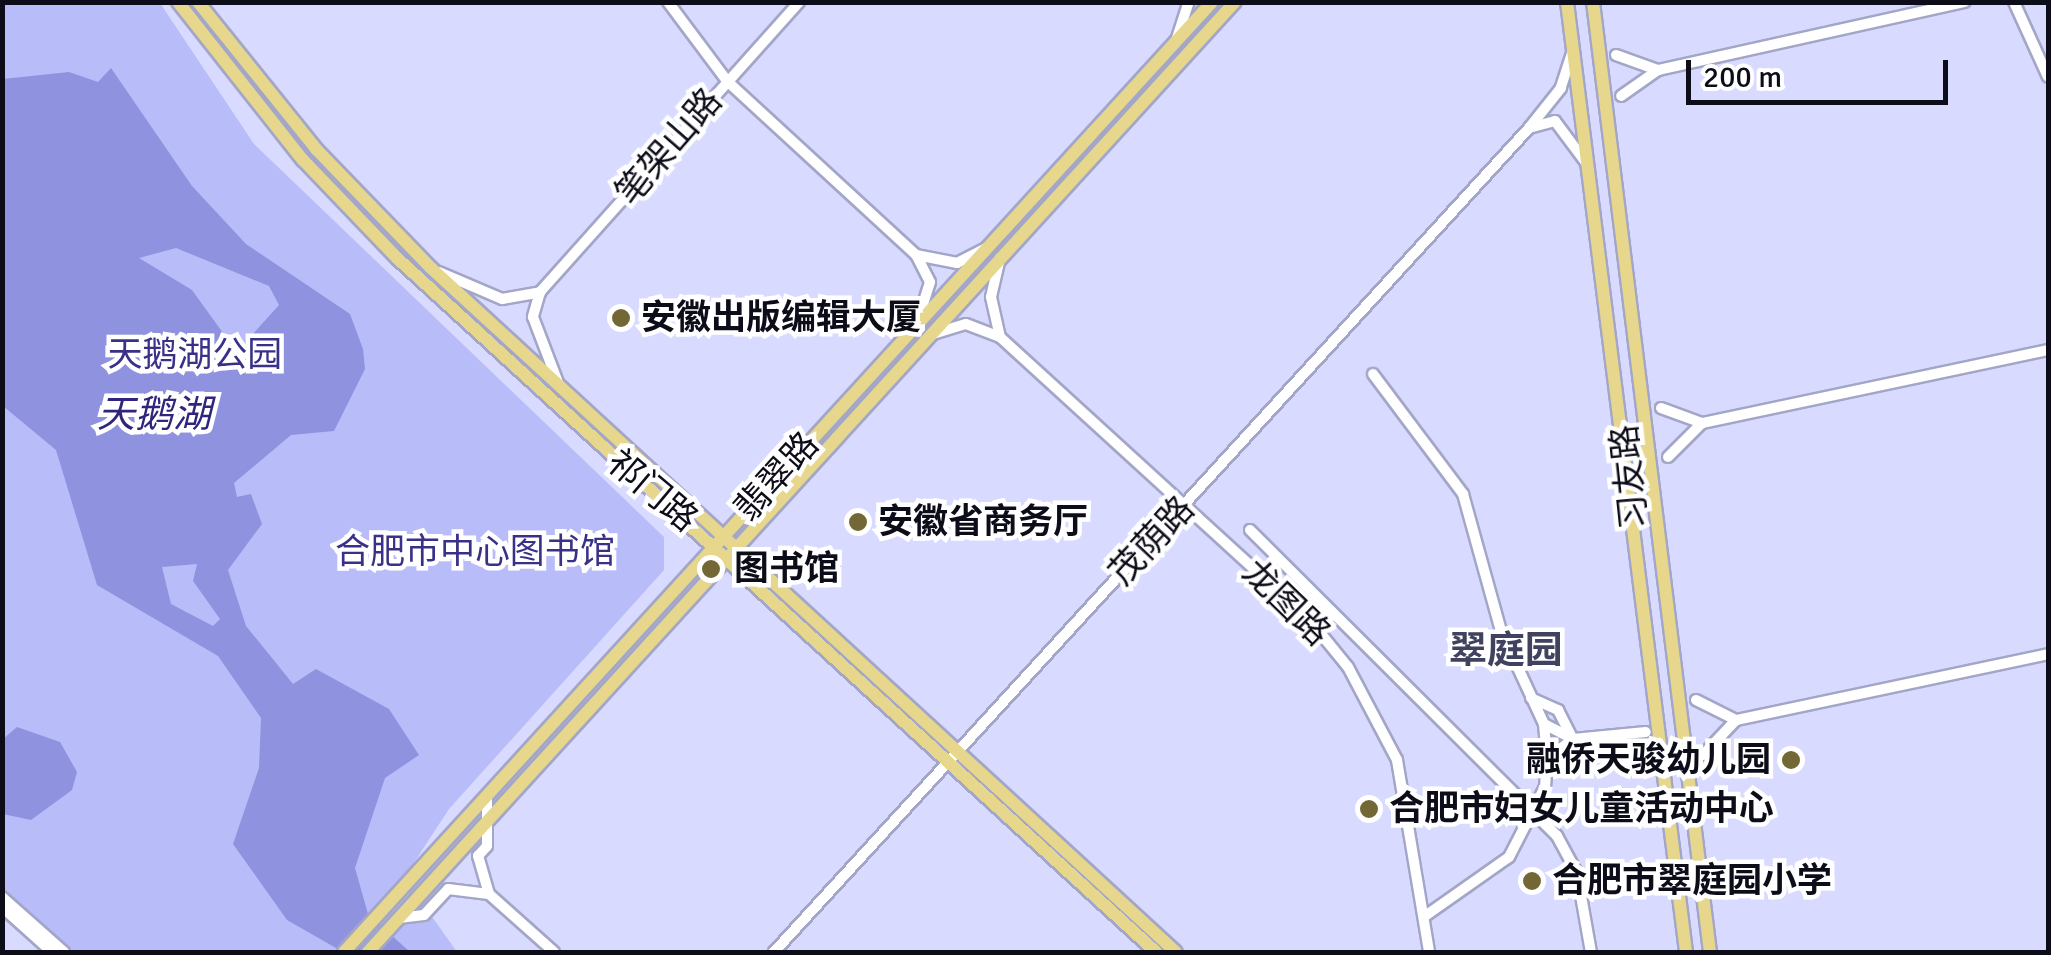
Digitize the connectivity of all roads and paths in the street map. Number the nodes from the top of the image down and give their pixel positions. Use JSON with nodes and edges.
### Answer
{"nodes":[{"id":1,"x":178,"y":2,"type":"edge"},
{"id":2,"x":198,"y":2,"type":"edge"},
{"id":3,"x":668,"y":2,"type":"edge"},
{"id":4,"x":798,"y":2,"type":"edge"},
{"id":5,"x":1189,"y":2,"type":"edge"},
{"id":6,"x":1212,"y":2,"type":"edge"},
{"id":7,"x":1236,"y":2,"type":"edge"},
{"id":8,"x":1567,"y":2,"type":"edge"},
{"id":9,"x":1593,"y":2,"type":"edge"},
{"id":10,"x":1964,"y":2,"type":"edge"},
{"id":11,"x":2014,"y":2,"type":"edge"},
{"id":12,"x":1176,"y":41,"type":"junction"},
{"id":13,"x":1572,"y":50,"type":"junction"},
{"id":14,"x":1616,"y":55,"type":"dead end"},
{"id":15,"x":1658,"y":70,"type":"junction"},
{"id":16,"x":2048,"y":77,"type":"edge"},
{"id":17,"x":727,"y":81,"type":"junction"},
{"id":18,"x":1622,"y":96,"type":"dead end"},
{"id":19,"x":1529,"y":128,"type":"junction"},
{"id":20,"x":1587,"y":164,"type":"junction"},
{"id":21,"x":986,"y":248,"type":"junction"},
{"id":22,"x":916,"y":255,"type":"junction"},
{"id":23,"x":1000,"y":258,"type":"junction"},
{"id":24,"x":431,"y":268,"type":"junction"},
{"id":25,"x":540,"y":292,"type":"junction"},
{"id":26,"x":916,"y":326,"type":"junction"},
{"id":27,"x":928,"y":336,"type":"junction"},
{"id":28,"x":1000,"y":337,"type":"junction"},
{"id":29,"x":2048,"y":350,"type":"edge"},
{"id":30,"x":1373,"y":374,"type":"dead end"},
{"id":31,"x":564,"y":395,"type":"junction"},
{"id":32,"x":1661,"y":408,"type":"dead end"},
{"id":33,"x":1702,"y":423,"type":"junction"},
{"id":34,"x":1668,"y":457,"type":"dead end"},
{"id":35,"x":1182,"y":508,"type":"junction"},
{"id":36,"x":1250,"y":530,"type":"dead end"},
{"id":37,"x":719,"y":541,"type":"junction"},
{"id":38,"x":730,"y":551,"type":"junction"},
{"id":39,"x":2048,"y":654,"type":"edge"},
{"id":40,"x":1531,"y":698,"type":"junction"},
{"id":41,"x":1696,"y":700,"type":"dead end"},
{"id":42,"x":1736,"y":720,"type":"junction"},
{"id":43,"x":1544,"y":724,"type":"junction"},
{"id":44,"x":1646,"y":732,"type":"dead end"},
{"id":45,"x":1573,"y":738,"type":"junction"},
{"id":46,"x":1702,"y":755,"type":"dead end"},
{"id":47,"x":954,"y":756,"type":"junction"},
{"id":48,"x":1548,"y":759,"type":"junction"},
{"id":49,"x":487,"y":796,"type":"junction"},
{"id":50,"x":489,"y":815,"type":"junction"},
{"id":51,"x":1532,"y":817,"type":"junction"},
{"id":52,"x":490,"y":894,"type":"junction"},
{"id":53,"x":2,"y":897,"type":"edge"},
{"id":54,"x":2,"y":907,"type":"edge"},
{"id":55,"x":1425,"y":916,"type":"junction"},
{"id":56,"x":398,"y":918,"type":"junction"},
{"id":57,"x":52,"y":952,"type":"edge"},
{"id":58,"x":64,"y":952,"type":"edge"},
{"id":59,"x":344,"y":952,"type":"edge"},
{"id":60,"x":368,"y":952,"type":"edge"},
{"id":61,"x":554,"y":952,"type":"edge"},
{"id":62,"x":774,"y":952,"type":"edge"},
{"id":63,"x":1156,"y":952,"type":"edge"},
{"id":64,"x":1176,"y":952,"type":"edge"},
{"id":65,"x":1429,"y":952,"type":"edge"},
{"id":66,"x":1591,"y":952,"type":"edge"},
{"id":67,"x":1686,"y":952,"type":"edge"},
{"id":68,"x":1710,"y":952,"type":"edge"}],
"edges":[{"from":1,"to":37,"type":"main road","name":"祁门路"},
{"from":2,"to":24,"type":"main road","name":"祁门路"},
{"from":3,"to":17,"type":"street"},
{"from":4,"to":17,"type":"street","name":"笔架山路"},
{"from":5,"to":12,"type":"street"},
{"from":6,"to":12,"type":"main road","name":"翡翠路"},
{"from":7,"to":23,"type":"main road","name":"翡翠路"},
{"from":8,"to":13,"type":"main road","name":"习友路"},
{"from":9,"to":68,"type":"main road","name":"习友路"},
{"from":10,"to":15,"type":"street"},
{"from":11,"to":16,"type":"street"},
{"from":12,"to":21,"type":"main road","name":"翡翠路"},
{"from":13,"to":19,"type":"street","name":"茂荫路"},
{"from":13,"to":20,"type":"main road","name":"习友路"},
{"from":14,"to":15,"type":"street"},
{"from":15,"to":18,"type":"street"},
{"from":17,"to":22,"type":"street"},
{"from":17,"to":25,"type":"street","name":"笔架山路"},
{"from":19,"to":20,"type":"street"},
{"from":19,"to":35,"type":"street","name":"茂荫路"},
{"from":20,"to":67,"type":"main road","name":"习友路"},
{"from":21,"to":22,"type":"street"},
{"from":21,"to":26,"type":"main road","name":"翡翠路"},
{"from":22,"to":26,"type":"street"},
{"from":23,"to":27,"type":"main road","name":"翡翠路"},
{"from":23,"to":28,"type":"street"},
{"from":24,"to":25,"type":"street"},
{"from":24,"to":31,"type":"main road","name":"祁门路"},
{"from":25,"to":31,"type":"street"},
{"from":26,"to":37,"type":"main road","name":"翡翠路"},
{"from":27,"to":28,"type":"street"},
{"from":27,"to":38,"type":"main road","name":"翡翠路"},
{"from":28,"to":35,"type":"street","name":"龙图路"},
{"from":29,"to":33,"type":"street"},
{"from":30,"to":40,"type":"street"},
{"from":31,"to":37,"type":"main road","name":"祁门路"},
{"from":32,"to":33,"type":"street"},
{"from":33,"to":34,"type":"street"},
{"from":35,"to":47,"type":"street","name":"茂荫路"},
{"from":35,"to":55,"type":"street","name":"龙图路"},
{"from":36,"to":51,"type":"street"},
{"from":37,"to":38,"type":"main road","name":"祁门路"},
{"from":37,"to":49,"type":"main road","name":"翡翠路"},
{"from":38,"to":47,"type":"main road","name":"祁门路"},
{"from":38,"to":50,"type":"main road","name":"翡翠路"},
{"from":39,"to":42,"type":"street"},
{"from":40,"to":43,"type":"street"},
{"from":40,"to":45,"type":"street"},
{"from":41,"to":42,"type":"street"},
{"from":42,"to":46,"type":"street"},
{"from":43,"to":45,"type":"street"},
{"from":43,"to":48,"type":"street"},
{"from":44,"to":45,"type":"street"},
{"from":45,"to":48,"type":"street"},
{"from":47,"to":62,"type":"street","name":"茂荫路"},
{"from":47,"to":63,"type":"main road","name":"祁门路"},
{"from":47,"to":64,"type":"main road","name":"祁门路"},
{"from":48,"to":51,"type":"street"},
{"from":49,"to":50,"type":"street"},
{"from":49,"to":59,"type":"main road","name":"翡翠路"},
{"from":50,"to":52,"type":"street"},
{"from":50,"to":56,"type":"main road","name":"翡翠路"},
{"from":51,"to":55,"type":"street"},
{"from":51,"to":66,"type":"street"},
{"from":52,"to":56,"type":"street"},
{"from":52,"to":61,"type":"street"},
{"from":53,"to":58,"type":"street"},
{"from":54,"to":57,"type":"street"},
{"from":55,"to":65,"type":"street","name":"龙图路"},
{"from":56,"to":60,"type":"main road","name":"翡翠路"}]}
